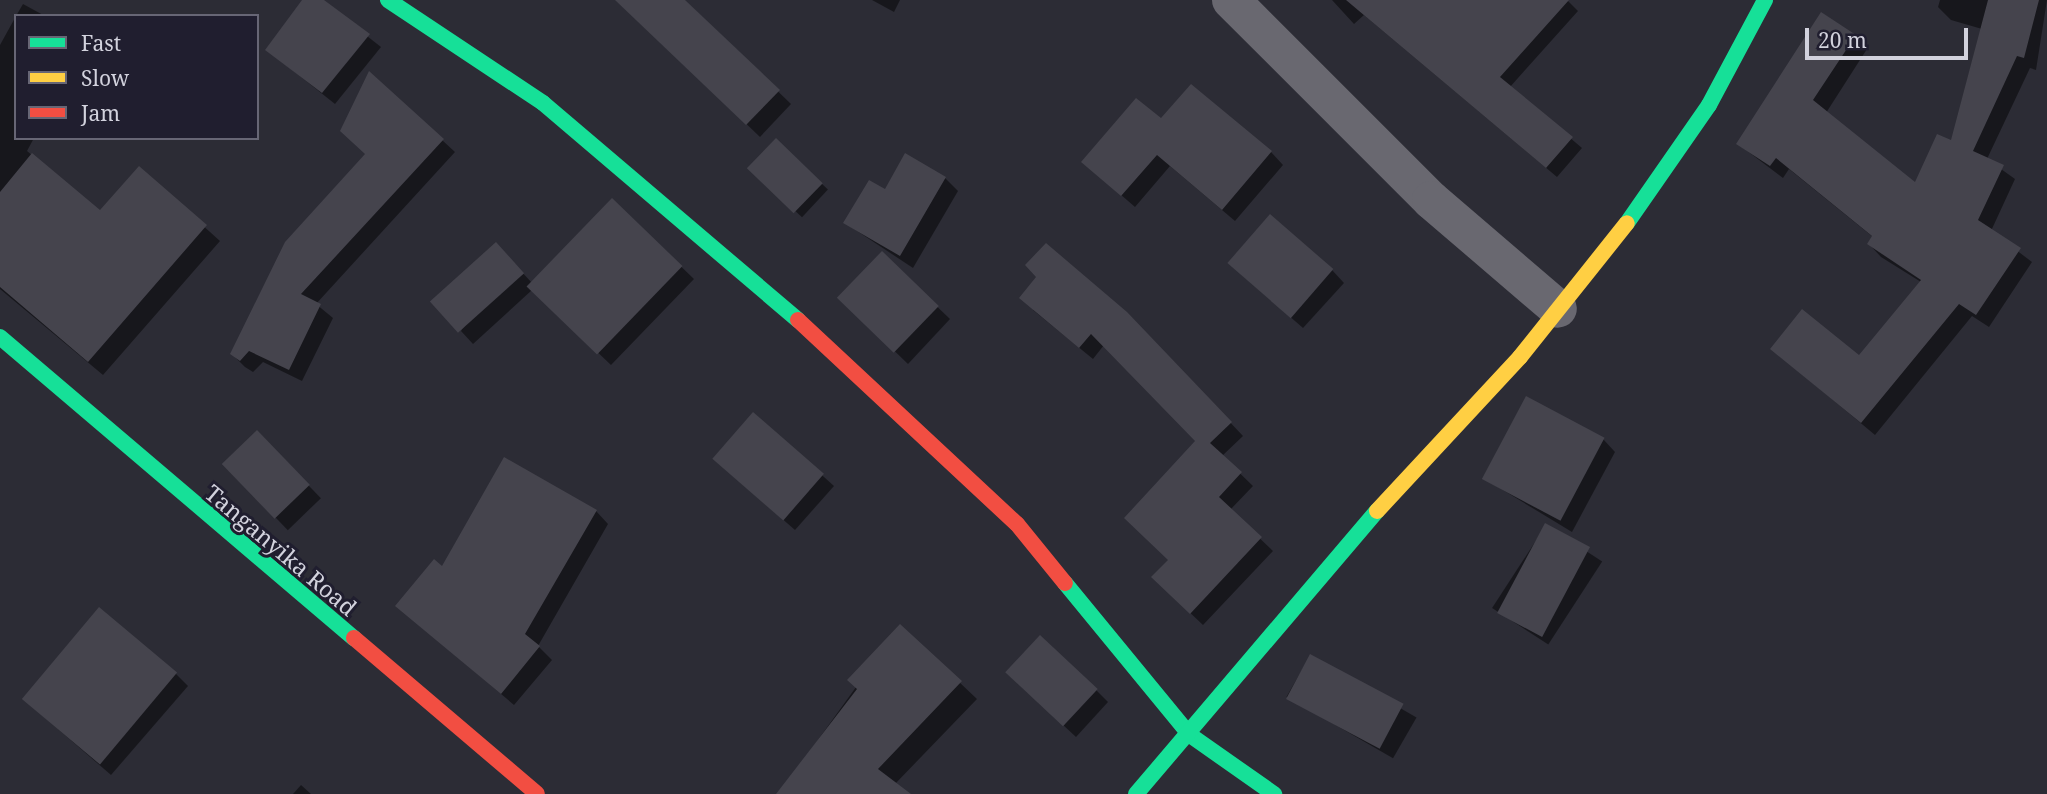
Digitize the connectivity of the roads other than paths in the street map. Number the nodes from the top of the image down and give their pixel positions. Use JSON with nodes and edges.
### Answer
{"nodes":[{"id":1,"x":388,"y":0,"type":"edge"},
{"id":2,"x":1231,"y":0,"type":"edge"},
{"id":3,"x":1765,"y":0,"type":"edge"},
{"id":4,"x":1558,"y":309,"type":"junction"},
{"id":5,"x":0,"y":337,"type":"edge"},
{"id":6,"x":1190,"y":735,"type":"junction"},
{"id":7,"x":537,"y":794,"type":"edge"},
{"id":8,"x":1136,"y":794,"type":"edge"},
{"id":9,"x":1274,"y":794,"type":"edge"}],
"edges":[{"from":1,"to":6,"type":"street"},
{"from":2,"to":4,"type":"street"},
{"from":3,"to":4,"type":"street"},
{"from":4,"to":6,"type":"street"},
{"from":5,"to":7,"type":"street","name":"Tanganyika Road"},
{"from":6,"to":8,"type":"street"},
{"from":6,"to":9,"type":"street"}]}
